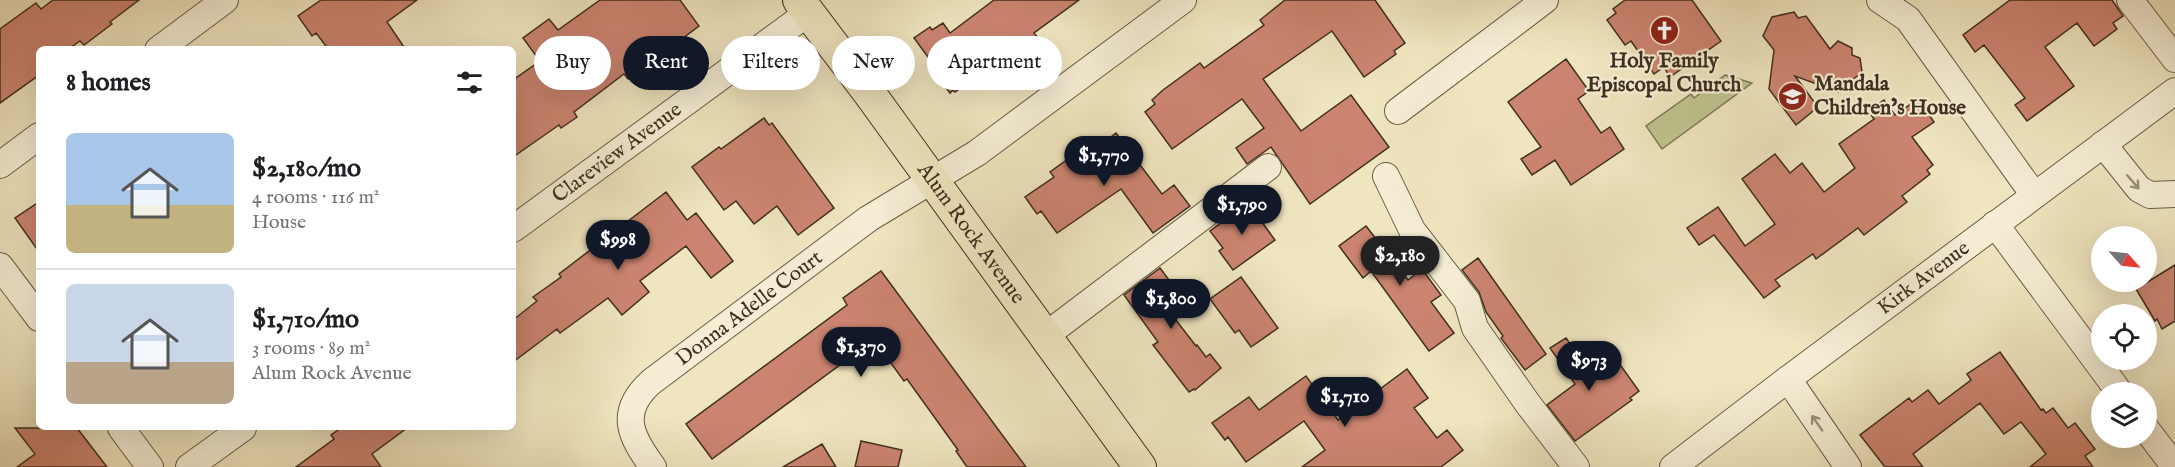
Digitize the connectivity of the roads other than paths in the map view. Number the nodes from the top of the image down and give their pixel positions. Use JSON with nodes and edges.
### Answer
{"nodes":[{"id":1,"x":225,"y":0,"type":"edge"},
{"id":2,"x":1183,"y":0,"type":"edge"},
{"id":3,"x":1545,"y":0,"type":"edge"},
{"id":4,"x":1880,"y":0,"type":"edge"},
{"id":5,"x":2130,"y":0,"type":"edge"},
{"id":6,"x":803,"y":6,"type":"edge"},
{"id":7,"x":163,"y":46,"type":"edge"},
{"id":8,"x":2175,"y":59,"type":"edge"},
{"id":9,"x":2175,"y":91,"type":"edge"},
{"id":10,"x":1398,"y":111,"type":"dead end"},
{"id":11,"x":36,"y":138,"type":"edge"},
{"id":12,"x":2103,"y":144,"type":"junction"},
{"id":13,"x":0,"y":165,"type":"edge"},
{"id":14,"x":1268,"y":167,"type":"dead end"},
{"id":15,"x":1386,"y":176,"type":"dead end"},
{"id":16,"x":932,"y":180,"type":"junction"},
{"id":17,"x":2175,"y":194,"type":"edge"},
{"id":18,"x":2034,"y":195,"type":"junction"},
{"id":19,"x":1995,"y":224,"type":"junction"},
{"id":20,"x":516,"y":227,"type":"edge"},
{"id":21,"x":0,"y":266,"type":"edge"},
{"id":22,"x":36,"y":314,"type":"edge"},
{"id":23,"x":1045,"y":336,"type":"junction"},
{"id":24,"x":1788,"y":379,"type":"junction"},
{"id":25,"x":2112,"y":382,"type":"edge"},
{"id":26,"x":122,"y":430,"type":"edge"},
{"id":27,"x":240,"y":430,"type":"edge"},
{"id":28,"x":2157,"y":443,"type":"edge"},
{"id":29,"x":150,"y":467,"type":"edge"},
{"id":30,"x":189,"y":467,"type":"edge"},
{"id":31,"x":653,"y":467,"type":"edge"},
{"id":32,"x":1140,"y":467,"type":"edge"},
{"id":33,"x":1576,"y":467,"type":"edge"},
{"id":34,"x":1673,"y":467,"type":"edge"},
{"id":35,"x":1848,"y":467,"type":"edge"},
{"id":36,"x":2175,"y":467,"type":"edge"}],
"edges":[{"from":1,"to":7,"type":"street"},
{"from":2,"to":16,"type":"street","name":"Donna Adelle Court"},
{"from":3,"to":10,"type":"street"},
{"from":4,"to":18,"type":"street"},
{"from":5,"to":8,"type":"street"},
{"from":6,"to":16,"type":"main road","name":"Alum Rock Avenue"},
{"from":6,"to":20,"type":"street","name":"Clareview Avenue"},
{"from":9,"to":12,"type":"street","name":"Kirk Avenue"},
{"from":11,"to":13,"type":"street"},
{"from":12,"to":17,"type":"street","one_way":true},
{"from":12,"to":18,"type":"street","name":"Kirk Avenue"},
{"from":14,"to":23,"type":"street"},
{"from":15,"to":33,"type":"street"},
{"from":16,"to":23,"type":"main road","name":"Alum Rock Avenue"},
{"from":16,"to":31,"type":"street","name":"Donna Adelle Court"},
{"from":18,"to":19,"type":"street","name":"Kirk Avenue"},
{"from":19,"to":24,"type":"street","name":"Kirk Avenue"},
{"from":19,"to":25,"type":"street"},
{"from":21,"to":22,"type":"street"},
{"from":23,"to":32,"type":"main road","name":"Alum Rock Avenue"},
{"from":24,"to":34,"type":"street","name":"Kirk Avenue"},
{"from":35,"to":24,"type":"street","one_way":true},
{"from":26,"to":29,"type":"street"},
{"from":27,"to":30,"type":"street"},
{"from":28,"to":36,"type":"street"}]}
